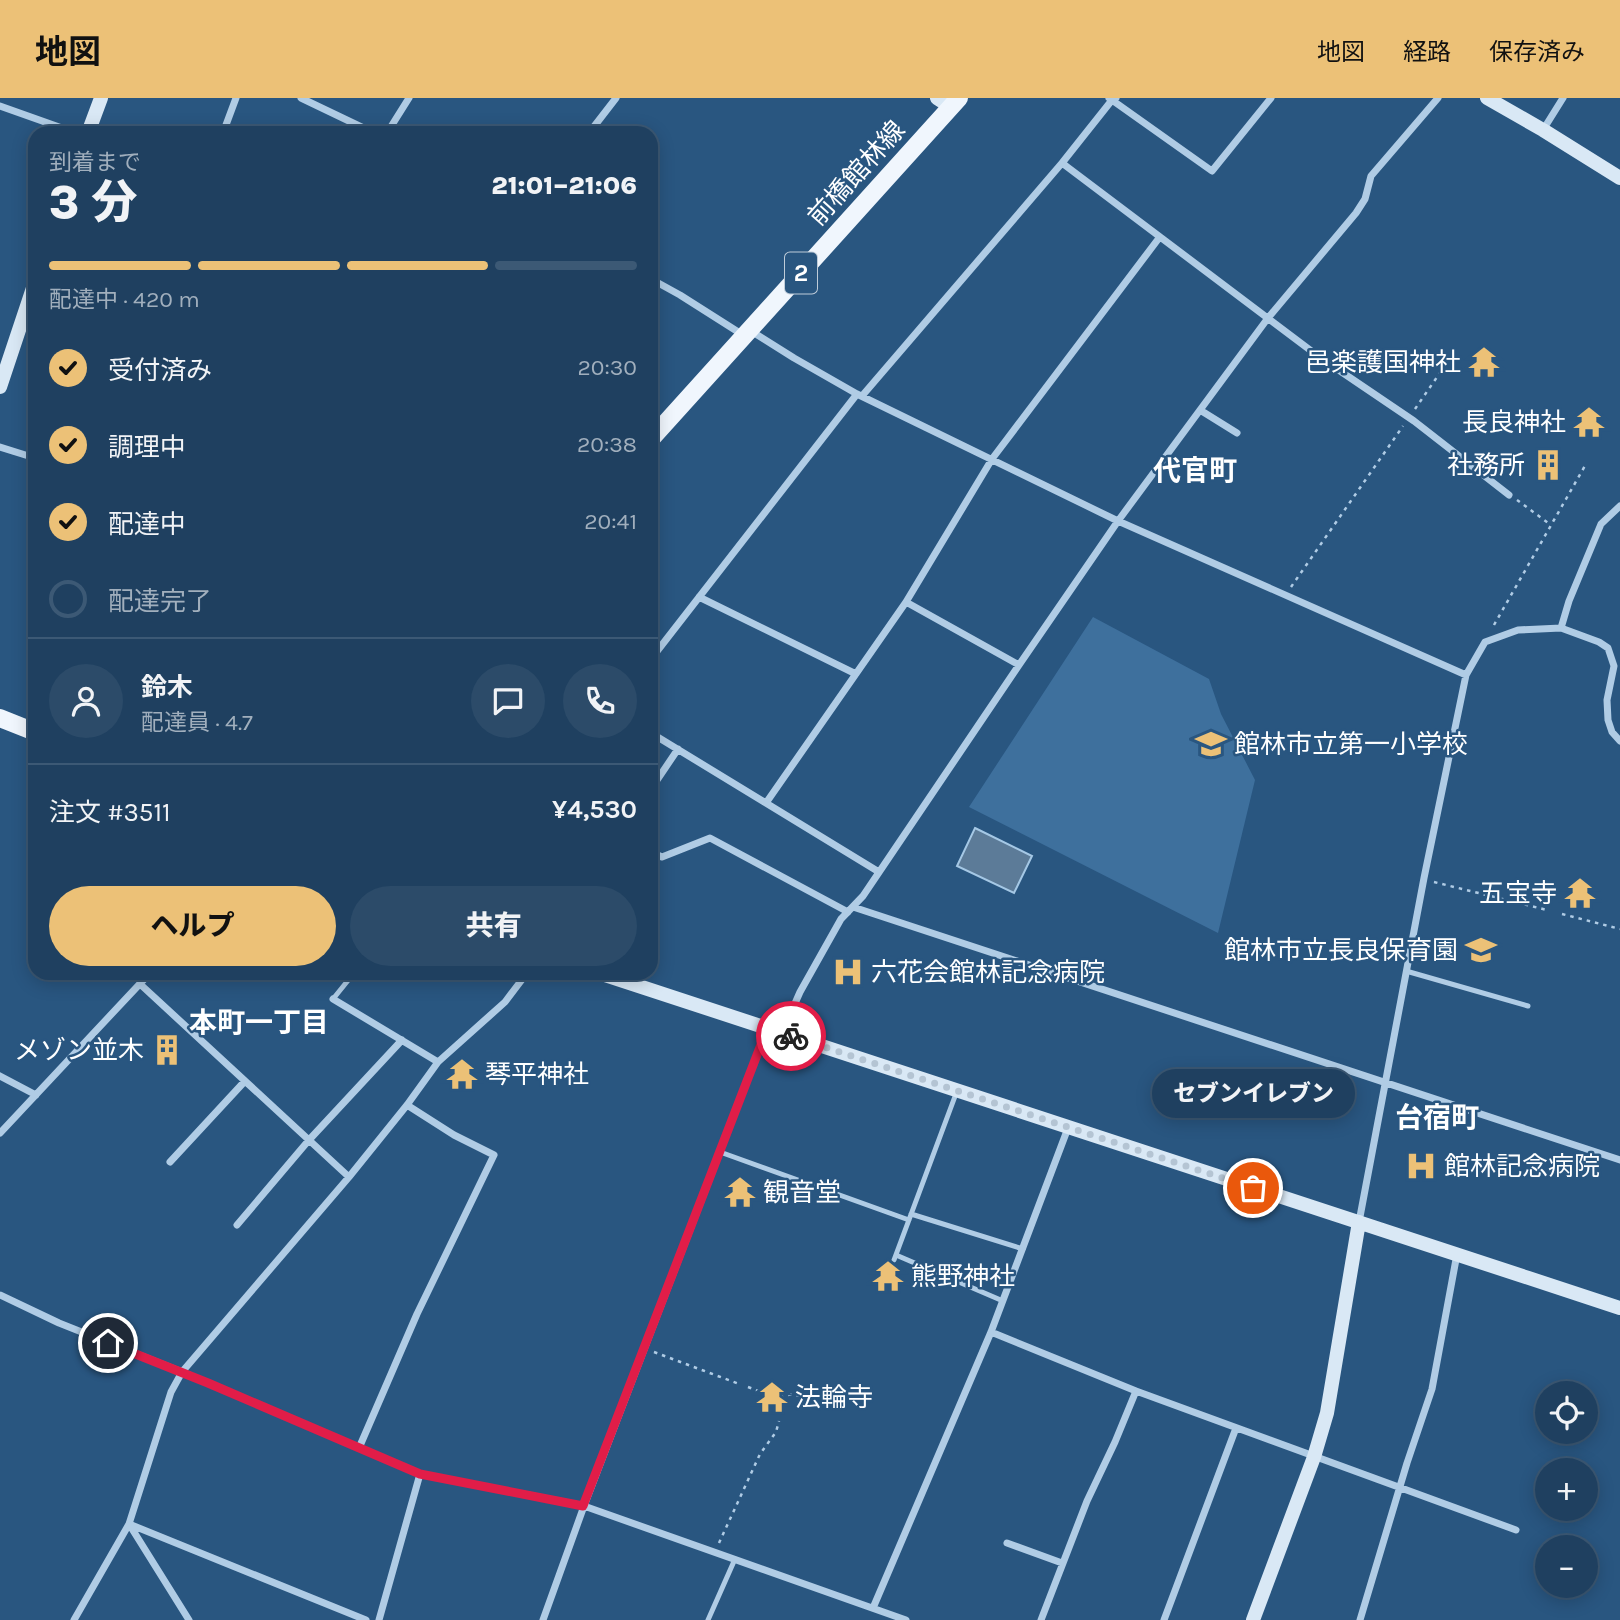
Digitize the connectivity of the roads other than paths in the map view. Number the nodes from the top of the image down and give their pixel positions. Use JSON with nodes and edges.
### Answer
{"nodes":[{"id":1,"x":101,"y":98,"type":"edge"},
{"id":2,"x":236,"y":98,"type":"edge"},
{"id":3,"x":301,"y":98,"type":"edge"},
{"id":4,"x":409,"y":98,"type":"edge"},
{"id":5,"x":616,"y":98,"type":"edge"},
{"id":6,"x":1271,"y":98,"type":"edge"},
{"id":7,"x":1438,"y":98,"type":"edge"},
{"id":8,"x":1487,"y":98,"type":"edge"},
{"id":9,"x":1563,"y":98,"type":"edge"},
{"id":10,"x":1112,"y":99,"type":"edge"},
{"id":11,"x":949,"y":101,"type":"edge"},
{"id":12,"x":0,"y":106,"type":"edge"},
{"id":13,"x":56,"y":126,"type":"edge"},
{"id":14,"x":91,"y":126,"type":"edge"},
{"id":15,"x":225,"y":126,"type":"edge"},
{"id":16,"x":359,"y":126,"type":"edge"},
{"id":17,"x":391,"y":126,"type":"edge"},
{"id":18,"x":594,"y":126,"type":"edge"},
{"id":19,"x":1543,"y":130,"type":"junction"},
{"id":20,"x":1062,"y":163,"type":"junction"},
{"id":21,"x":1620,"y":178,"type":"edge"},
{"id":22,"x":1159,"y":238,"type":"junction"},
{"id":23,"x":658,"y":283,"type":"edge"},
{"id":24,"x":28,"y":314,"type":"edge"},
{"id":25,"x":1268,"y":318,"type":"junction"},
{"id":26,"x":747,"y":333,"type":"junction"},
{"id":27,"x":0,"y":387,"type":"edge"},
{"id":28,"x":859,"y":395,"type":"junction"},
{"id":29,"x":1200,"y":410,"type":"junction"},
{"id":30,"x":658,"y":431,"type":"edge"},
{"id":31,"x":1237,"y":433,"type":"dead end"},
{"id":32,"x":0,"y":447,"type":"edge"},
{"id":33,"x":28,"y":456,"type":"edge"},
{"id":34,"x":992,"y":459,"type":"junction"},
{"id":35,"x":1509,"y":495,"type":"road end"},
{"id":36,"x":1620,"y":506,"type":"edge"},
{"id":37,"x":1118,"y":522,"type":"junction"},
{"id":38,"x":699,"y":597,"type":"junction"},
{"id":39,"x":906,"y":602,"type":"junction"},
{"id":40,"x":1561,"y":628,"type":"junction"},
{"id":41,"x":658,"y":650,"type":"edge"},
{"id":42,"x":1019,"y":665,"type":"junction"},
{"id":43,"x":856,"y":674,"type":"junction"},
{"id":44,"x":1466,"y":675,"type":"junction"},
{"id":45,"x":0,"y":718,"type":"edge"},
{"id":46,"x":28,"y":729,"type":"edge"},
{"id":47,"x":658,"y":737,"type":"edge"},
{"id":48,"x":1620,"y":741,"type":"edge"},
{"id":49,"x":678,"y":749,"type":"junction"},
{"id":50,"x":658,"y":779,"type":"edge"},
{"id":51,"x":766,"y":803,"type":"junction"},
{"id":52,"x":658,"y":855,"type":"edge"},
{"id":53,"x":879,"y":872,"type":"junction"},
{"id":54,"x":851,"y":910,"type":"junction"},
{"id":55,"x":1406,"y":971,"type":"junction"},
{"id":56,"x":144,"y":980,"type":"edge"},
{"id":57,"x":348,"y":980,"type":"edge"},
{"id":58,"x":522,"y":980,"type":"edge"},
{"id":59,"x":620,"y":980,"type":"edge"},
{"id":60,"x":140,"y":984,"type":"junction"},
{"id":61,"x":333,"y":999,"type":"joint"},
{"id":62,"x":1528,"y":1006,"type":"dead end"},
{"id":63,"x":774,"y":1031,"type":"junction"},
{"id":64,"x":402,"y":1040,"type":"junction"},
{"id":65,"x":438,"y":1062,"type":"junction"},
{"id":66,"x":0,"y":1076,"type":"edge"},
{"id":67,"x":245,"y":1081,"type":"junction"},
{"id":68,"x":1386,"y":1082,"type":"junction"},
{"id":69,"x":957,"y":1091,"type":"junction"},
{"id":70,"x":36,"y":1095,"type":"junction"},
{"id":71,"x":407,"y":1105,"type":"junction"},
{"id":72,"x":1068,"y":1128,"type":"junction"},
{"id":73,"x":0,"y":1133,"type":"edge"},
{"id":74,"x":309,"y":1140,"type":"junction"},
{"id":75,"x":720,"y":1152,"type":"junction"},
{"id":76,"x":1620,"y":1160,"type":"edge"},
{"id":77,"x":170,"y":1161,"type":"dead end"},
{"id":78,"x":349,"y":1177,"type":"junction"},
{"id":79,"x":910,"y":1217,"type":"junction"},
{"id":80,"x":1359,"y":1222,"type":"junction"},
{"id":81,"x":237,"y":1225,"type":"dead end"},
{"id":82,"x":1023,"y":1249,"type":"junction"},
{"id":83,"x":1457,"y":1254,"type":"junction"},
{"id":84,"x":0,"y":1295,"type":"edge"},
{"id":85,"x":1003,"y":1301,"type":"junction"},
{"id":86,"x":1620,"y":1308,"type":"edge"},
{"id":87,"x":991,"y":1332,"type":"junction"},
{"id":88,"x":182,"y":1373,"type":"junction"},
{"id":89,"x":1136,"y":1391,"type":"junction"},
{"id":90,"x":1236,"y":1428,"type":"junction"},
{"id":91,"x":359,"y":1448,"type":"junction"},
{"id":92,"x":1314,"y":1457,"type":"junction"},
{"id":93,"x":420,"y":1474,"type":"junction"},
{"id":94,"x":1399,"y":1488,"type":"junction"},
{"id":95,"x":583,"y":1506,"type":"junction"},
{"id":96,"x":129,"y":1524,"type":"junction"},
{"id":97,"x":1516,"y":1530,"type":"dead end"},
{"id":98,"x":1007,"y":1543,"type":"dead end"},
{"id":99,"x":735,"y":1559,"type":"junction"},
{"id":100,"x":1062,"y":1563,"type":"junction"},
{"id":101,"x":873,"y":1608,"type":"junction"},
{"id":102,"x":74,"y":1620,"type":"edge"},
{"id":103,"x":189,"y":1620,"type":"edge"},
{"id":104,"x":366,"y":1620,"type":"edge"},
{"id":105,"x":379,"y":1620,"type":"edge"},
{"id":106,"x":543,"y":1620,"type":"edge"},
{"id":107,"x":708,"y":1620,"type":"edge"},
{"id":108,"x":906,"y":1620,"type":"edge"},
{"id":109,"x":1041,"y":1620,"type":"edge"},
{"id":110,"x":1164,"y":1620,"type":"edge"},
{"id":111,"x":1253,"y":1620,"type":"edge"},
{"id":112,"x":1360,"y":1620,"type":"edge"}],
"edges":[{"from":1,"to":14,"type":"street"},
{"from":2,"to":15,"type":"street"},
{"from":3,"to":16,"type":"street"},
{"from":4,"to":17,"type":"street"},
{"from":5,"to":18,"type":"street"},
{"from":6,"to":10,"type":"street"},
{"from":7,"to":25,"type":"street"},
{"from":8,"to":19,"type":"street"},
{"from":9,"to":19,"type":"street"},
{"from":10,"to":20,"type":"street"},
{"from":11,"to":26,"type":"main road","name":"前橋館林線","number":"2"},
{"from":12,"to":13,"type":"street"},
{"from":19,"to":21,"type":"street"},
{"from":20,"to":22,"type":"street"},
{"from":20,"to":28,"type":"street"},
{"from":22,"to":25,"type":"street"},
{"from":22,"to":34,"type":"street"},
{"from":23,"to":26,"type":"street"},
{"from":24,"to":27,"type":"street"},
{"from":25,"to":29,"type":"street"},
{"from":25,"to":35,"type":"street"},
{"from":26,"to":28,"type":"street"},
{"from":26,"to":30,"type":"main road","name":"前橋館林線","number":"2"},
{"from":28,"to":34,"type":"street"},
{"from":28,"to":38,"type":"street"},
{"from":29,"to":31,"type":"street"},
{"from":29,"to":37,"type":"street"},
{"from":32,"to":33,"type":"street"},
{"from":34,"to":37,"type":"street"},
{"from":34,"to":39,"type":"street"},
{"from":36,"to":40,"type":"street"},
{"from":37,"to":42,"type":"street"},
{"from":37,"to":44,"type":"street"},
{"from":38,"to":41,"type":"street"},
{"from":38,"to":43,"type":"street"},
{"from":39,"to":42,"type":"street"},
{"from":39,"to":43,"type":"street"},
{"from":40,"to":44,"type":"street"},
{"from":40,"to":48,"type":"street"},
{"from":42,"to":53,"type":"street"},
{"from":43,"to":51,"type":"street"},
{"from":44,"to":55,"type":"street"},
{"from":45,"to":46,"type":"main road"},
{"from":47,"to":49,"type":"street"},
{"from":49,"to":50,"type":"street"},
{"from":49,"to":51,"type":"street"},
{"from":51,"to":53,"type":"street"},
{"from":52,"to":54,"type":"street"},
{"from":53,"to":54,"type":"street"},
{"from":54,"to":63,"type":"street"},
{"from":54,"to":68,"type":"street"},
{"from":55,"to":62,"type":"lane"},
{"from":55,"to":68,"type":"street"},
{"from":56,"to":60,"type":"street"},
{"from":57,"to":61,"type":"lane"},
{"from":58,"to":65,"type":"street"},
{"from":59,"to":63,"type":"street"},
{"from":60,"to":67,"type":"street"},
{"from":60,"to":70,"type":"street"},
{"from":61,"to":64,"type":"street"},
{"from":63,"to":69,"type":"street"},
{"from":63,"to":75,"type":"street"},
{"from":64,"to":65,"type":"street"},
{"from":64,"to":74,"type":"street"},
{"from":65,"to":71,"type":"street"},
{"from":66,"to":70,"type":"street"},
{"from":67,"to":74,"type":"street"},
{"from":67,"to":77,"type":"street"},
{"from":68,"to":76,"type":"street"},
{"from":68,"to":80,"type":"street"},
{"from":69,"to":72,"type":"street"},
{"from":69,"to":79,"type":"lane"},
{"from":70,"to":73,"type":"street"},
{"from":71,"to":78,"type":"street"},
{"from":71,"to":91,"type":"street"},
{"from":72,"to":80,"type":"street"},
{"from":72,"to":82,"type":"street"},
{"from":74,"to":78,"type":"street"},
{"from":74,"to":81,"type":"street"},
{"from":75,"to":79,"type":"lane"},
{"from":75,"to":95,"type":"street"},
{"from":78,"to":88,"type":"street"},
{"from":79,"to":82,"type":"lane"},
{"from":79,"to":85,"type":"lane"},
{"from":80,"to":83,"type":"street"},
{"from":80,"to":92,"type":"street"},
{"from":82,"to":85,"type":"street"},
{"from":83,"to":86,"type":"street"},
{"from":83,"to":94,"type":"street"},
{"from":84,"to":88,"type":"street"},
{"from":85,"to":87,"type":"street"},
{"from":87,"to":89,"type":"street"},
{"from":87,"to":101,"type":"street"},
{"from":88,"to":91,"type":"street"},
{"from":88,"to":96,"type":"street"},
{"from":89,"to":90,"type":"street"},
{"from":89,"to":100,"type":"street"},
{"from":90,"to":92,"type":"street"},
{"from":90,"to":110,"type":"street"},
{"from":91,"to":93,"type":"street"},
{"from":92,"to":94,"type":"street"},
{"from":92,"to":111,"type":"street"},
{"from":93,"to":95,"type":"street"},
{"from":93,"to":105,"type":"street"},
{"from":94,"to":97,"type":"street"},
{"from":94,"to":112,"type":"street"},
{"from":95,"to":99,"type":"street"},
{"from":95,"to":106,"type":"street"},
{"from":96,"to":102,"type":"street"},
{"from":96,"to":103,"type":"street"},
{"from":96,"to":104,"type":"street"},
{"from":98,"to":100,"type":"street"},
{"from":99,"to":101,"type":"street"},
{"from":99,"to":107,"type":"lane"},
{"from":100,"to":109,"type":"street"},
{"from":101,"to":108,"type":"street"}]}
